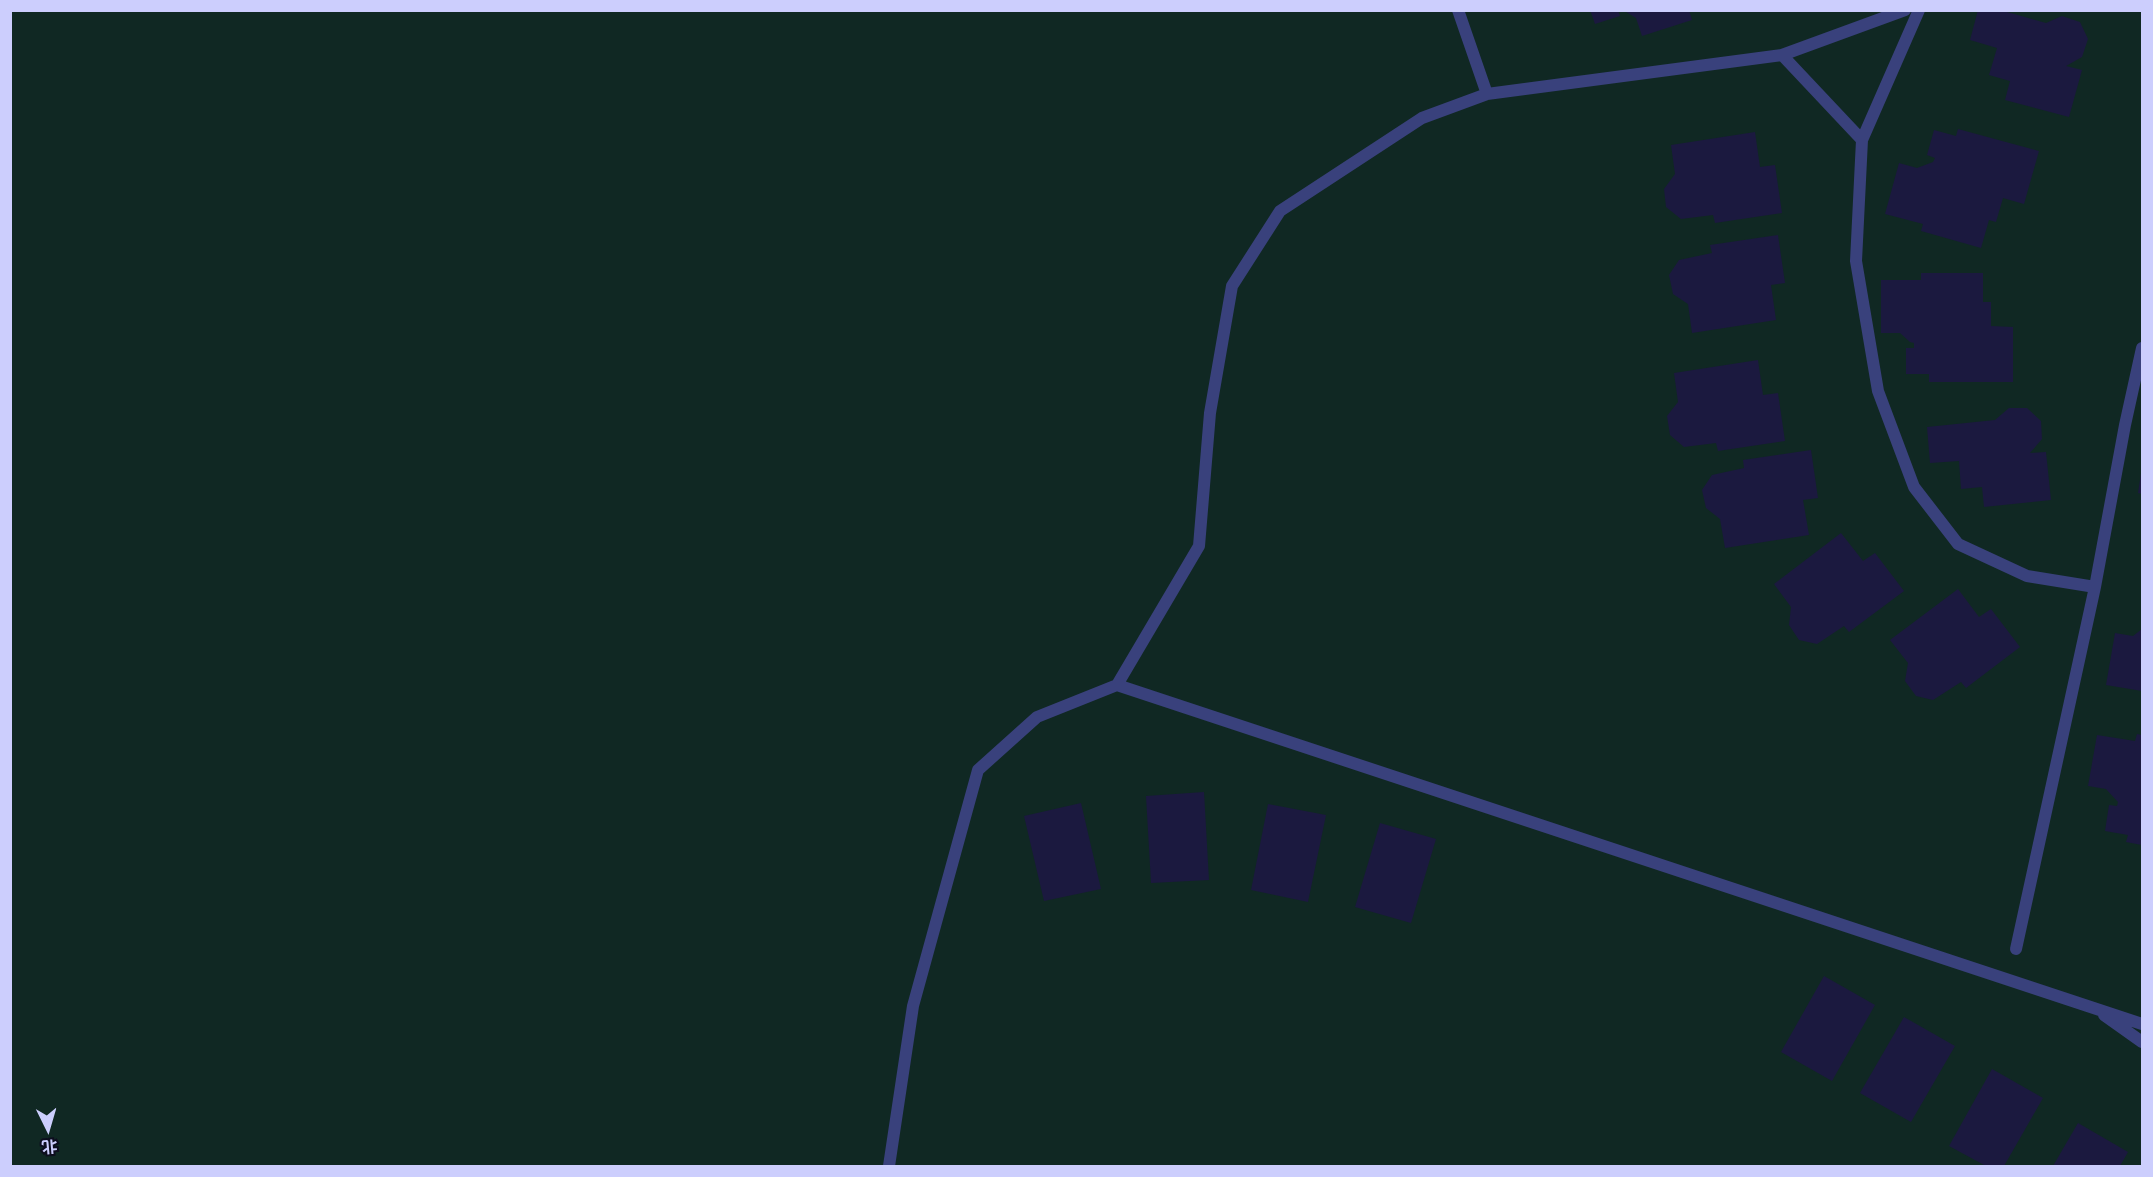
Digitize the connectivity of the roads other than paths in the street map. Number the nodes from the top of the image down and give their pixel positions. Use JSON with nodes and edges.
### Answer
{"nodes":[{"id":1,"x":1458,"y":10,"type":"edge"},
{"id":2,"x":1905,"y":10,"type":"edge"},
{"id":3,"x":1919,"y":10,"type":"edge"},
{"id":4,"x":1782,"y":55,"type":"junction"},
{"id":5,"x":1486,"y":94,"type":"junction"},
{"id":6,"x":1862,"y":140,"type":"junction"},
{"id":7,"x":2142,"y":348,"type":"edge"},
{"id":8,"x":2095,"y":587,"type":"junction"},
{"id":9,"x":1118,"y":685,"type":"junction"},
{"id":10,"x":2016,"y":949,"type":"dead end"},
{"id":11,"x":2093,"y":1007,"type":"junction"},
{"id":12,"x":2142,"y":1024,"type":"edge"},
{"id":13,"x":2142,"y":1042,"type":"edge"},
{"id":14,"x":889,"y":1167,"type":"edge"}],
"edges":[{"from":1,"to":5,"type":"street"},
{"from":2,"to":4,"type":"street"},
{"from":3,"to":6,"type":"street"},
{"from":4,"to":5,"type":"street"},
{"from":4,"to":6,"type":"street"},
{"from":5,"to":9,"type":"street"},
{"from":6,"to":8,"type":"street"},
{"from":7,"to":8,"type":"street"},
{"from":8,"to":10,"type":"street"},
{"from":9,"to":11,"type":"street"},
{"from":9,"to":14,"type":"street"},
{"from":11,"to":12,"type":"street"},
{"from":11,"to":13,"type":"street"}]}
